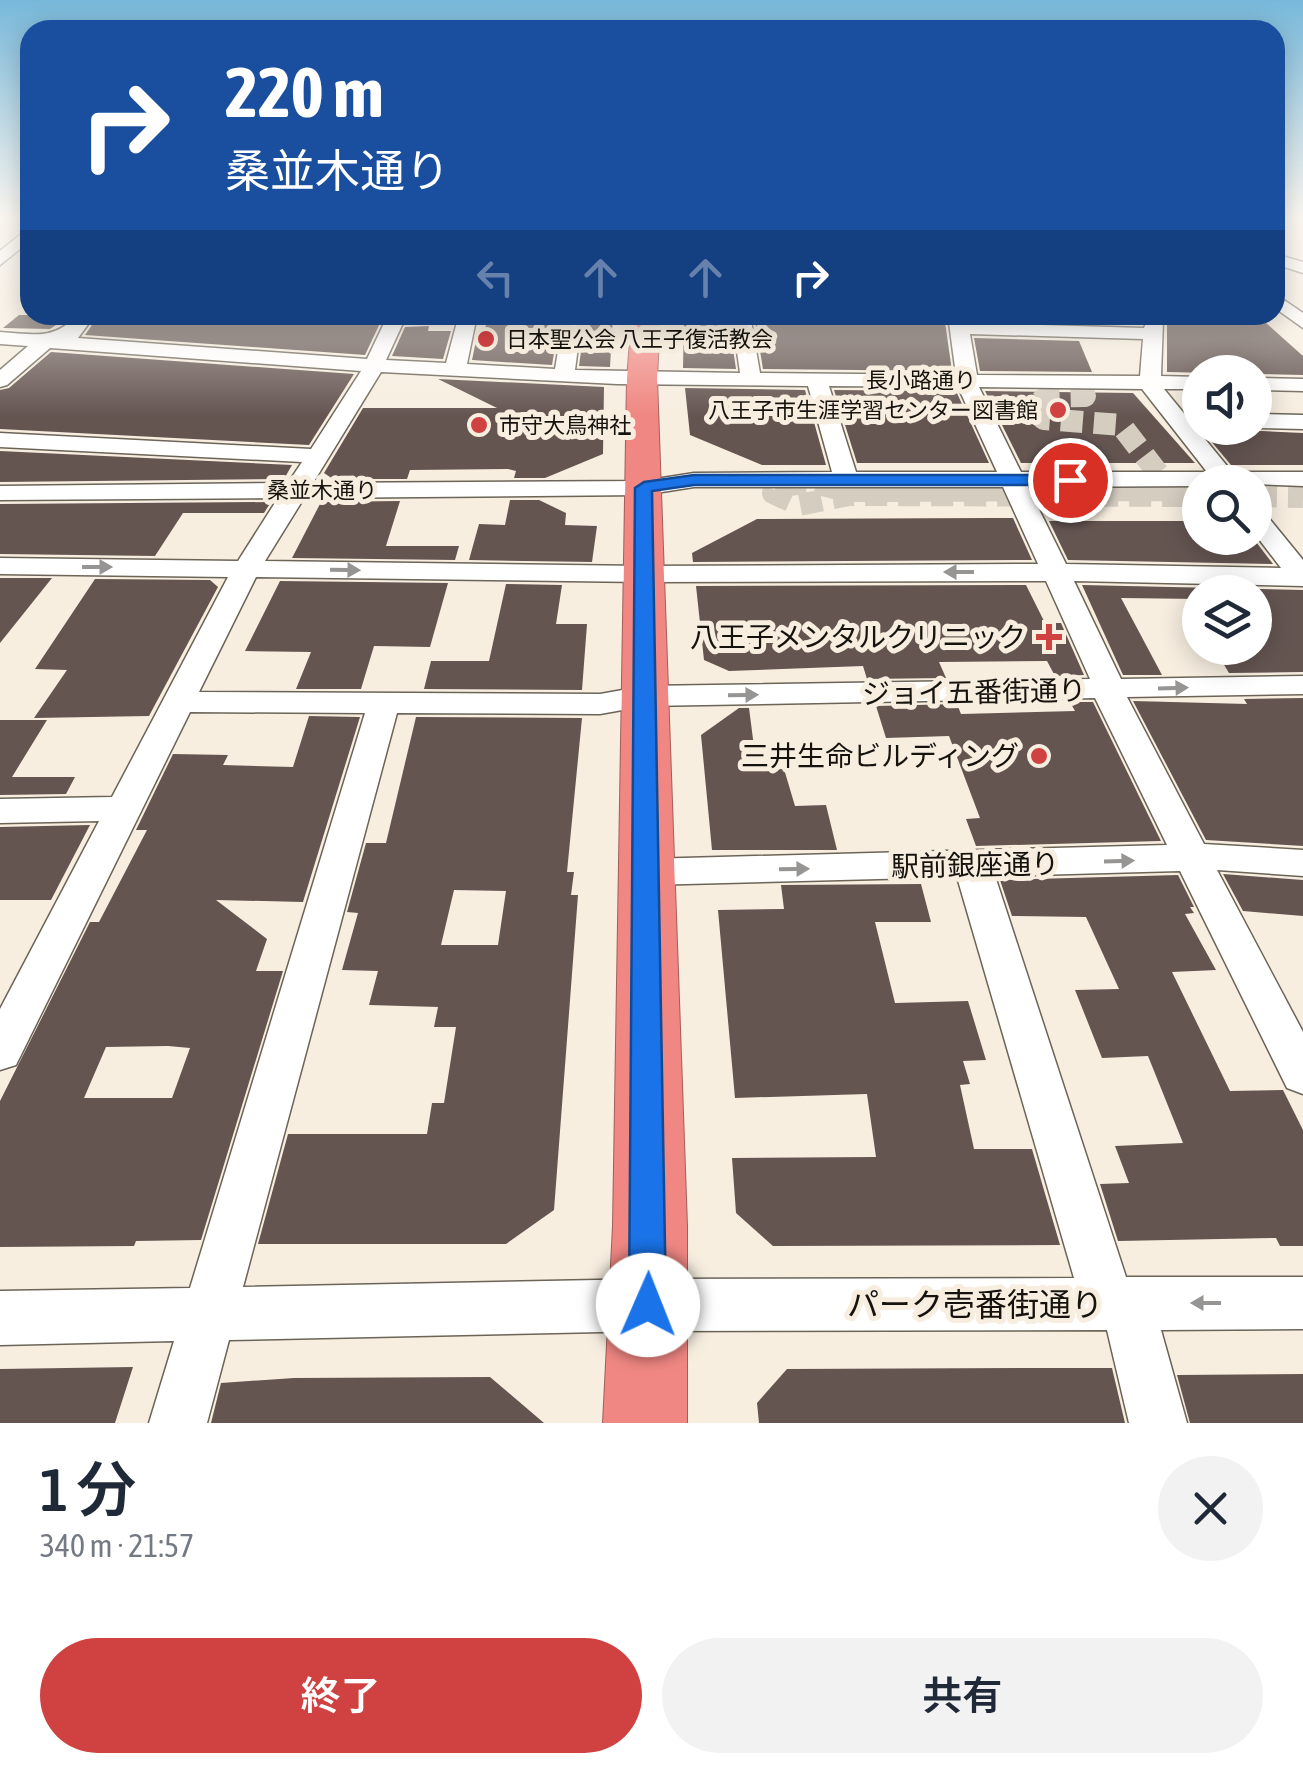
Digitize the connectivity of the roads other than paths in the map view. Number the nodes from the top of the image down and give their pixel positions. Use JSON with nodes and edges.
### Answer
{"nodes":[{"id":1,"x":78,"y":325,"type":"edge"},
{"id":2,"x":393,"y":325,"type":"edge"},
{"id":3,"x":466,"y":325,"type":"edge"},
{"id":4,"x":572,"y":325,"type":"edge"},
{"id":5,"x":645,"y":325,"type":"edge"},
{"id":6,"x":743,"y":325,"type":"edge"},
{"id":7,"x":958,"y":325,"type":"edge"},
{"id":8,"x":1009,"y":325,"type":"edge"},
{"id":9,"x":1093,"y":325,"type":"edge"},
{"id":10,"x":1156,"y":325,"type":"edge"},
{"id":11,"x":1099,"y":332,"type":"junction"},
{"id":12,"x":0,"y":338,"type":"edge"},
{"id":13,"x":45,"y":342,"type":"junction"},
{"id":14,"x":374,"y":366,"type":"junction"},
{"id":15,"x":455,"y":370,"type":"junction"},
{"id":16,"x":564,"y":375,"type":"junction"},
{"id":17,"x":642,"y":378,"type":"junction"},
{"id":18,"x":751,"y":380,"type":"junction"},
{"id":19,"x":817,"y":380,"type":"junction"},
{"id":20,"x":966,"y":380,"type":"junction"},
{"id":21,"x":0,"y":381,"type":"edge"},
{"id":22,"x":1151,"y":382,"type":"junction"},
{"id":23,"x":1182,"y":383,"type":"edge"},
{"id":24,"x":1272,"y":384,"type":"edge"},
{"id":25,"x":1303,"y":385,"type":"edge"},
{"id":26,"x":1182,"y":414,"type":"edge"},
{"id":27,"x":1272,"y":422,"type":"edge"},
{"id":28,"x":1303,"y":422,"type":"edge"},
{"id":29,"x":0,"y":440,"type":"edge"},
{"id":30,"x":317,"y":456,"type":"junction"},
{"id":31,"x":846,"y":480,"type":"junction"},
{"id":32,"x":1272,"y":480,"type":"edge"},
{"id":33,"x":1303,"y":480,"type":"edge"},
{"id":34,"x":1182,"y":482,"type":"edge"},
{"id":35,"x":644,"y":488,"type":"junction"},
{"id":36,"x":294,"y":490,"type":"junction"},
{"id":37,"x":1019,"y":490,"type":"junction"},
{"id":38,"x":0,"y":493,"type":"edge"},
{"id":39,"x":1182,"y":494,"type":"edge"},
{"id":40,"x":1272,"y":499,"type":"edge"},
{"id":41,"x":1303,"y":499,"type":"edge"},
{"id":42,"x":1134,"y":500,"type":"junction"},
{"id":43,"x":1182,"y":500,"type":"edge"},
{"id":44,"x":1272,"y":538,"type":"edge"},
{"id":45,"x":0,"y":566,"type":"edge"},
{"id":46,"x":247,"y":568,"type":"junction"},
{"id":47,"x":1057,"y":572,"type":"junction"},
{"id":48,"x":1301,"y":573,"type":"edge"},
{"id":49,"x":644,"y":574,"type":"junction"},
{"id":50,"x":1303,"y":685,"type":"edge"},
{"id":51,"x":1109,"y":691,"type":"junction"},
{"id":52,"x":646,"y":696,"type":"junction"},
{"id":53,"x":176,"y":702,"type":"junction"},
{"id":54,"x":383,"y":706,"type":"junction"},
{"id":55,"x":122,"y":810,"type":"junction"},
{"id":56,"x":0,"y":811,"type":"edge"},
{"id":57,"x":1190,"y":859,"type":"junction"},
{"id":58,"x":1303,"y":863,"type":"edge"},
{"id":59,"x":647,"y":872,"type":"junction"},
{"id":60,"x":974,"y":872,"type":"junction"},
{"id":61,"x":0,"y":1052,"type":"edge"},
{"id":62,"x":1303,"y":1075,"type":"edge"},
{"id":63,"x":1303,"y":1303,"type":"edge"},
{"id":64,"x":648,"y":1305,"type":"junction"},
{"id":65,"x":1117,"y":1305,"type":"junction"},
{"id":66,"x":213,"y":1311,"type":"junction"},
{"id":67,"x":0,"y":1318,"type":"edge"},
{"id":68,"x":178,"y":1423,"type":"edge"},
{"id":69,"x":645,"y":1423,"type":"edge"},
{"id":70,"x":1158,"y":1423,"type":"edge"}],
"edges":[{"from":1,"to":13,"type":"street"},
{"from":2,"to":14,"type":"street"},
{"from":3,"to":15,"type":"street"},
{"from":4,"to":16,"type":"street"},
{"from":5,"to":17,"type":"highway"},
{"from":6,"to":18,"type":"street"},
{"from":7,"to":20,"type":"street"},
{"from":8,"to":11,"type":"street"},
{"from":9,"to":11,"type":"street"},
{"from":10,"to":11,"type":"street"},
{"from":10,"to":22,"type":"street"},
{"from":12,"to":13,"type":"street","name":"長小路通り"},
{"from":13,"to":14,"type":"street","name":"長小路通り"},
{"from":13,"to":21,"type":"street"},
{"from":14,"to":15,"type":"street","name":"長小路通り"},
{"from":14,"to":30,"type":"street"},
{"from":15,"to":16,"type":"street","name":"長小路通り"},
{"from":16,"to":17,"type":"street","name":"長小路通り"},
{"from":17,"to":18,"type":"street","name":"長小路通り"},
{"from":17,"to":35,"type":"highway"},
{"from":18,"to":19,"type":"street","name":"長小路通り"},
{"from":19,"to":20,"type":"street","name":"長小路通り"},
{"from":19,"to":31,"type":"street"},
{"from":20,"to":22,"type":"street","name":"長小路通り"},
{"from":20,"to":37,"type":"street"},
{"from":22,"to":23,"type":"street","name":"長小路通り"},
{"from":22,"to":26,"type":"street"},
{"from":24,"to":25,"type":"street"},
{"from":27,"to":28,"type":"street"},
{"from":29,"to":30,"type":"street"},
{"from":30,"to":36,"type":"street"},
{"from":31,"to":35,"type":"street","name":"桑並木通り"},
{"from":31,"to":37,"type":"street","name":"桑並木通り"},
{"from":32,"to":33,"type":"street","name":"桑並木通り"},
{"from":34,"to":37,"type":"street","name":"桑並木通り"},
{"from":35,"to":36,"type":"street","name":"桑並木通り"},
{"from":35,"to":37,"type":"street","name":"桑並木通り"},
{"from":35,"to":49,"type":"highway"},
{"from":36,"to":38,"type":"street","name":"桑並木通り"},
{"from":36,"to":46,"type":"street"},
{"from":37,"to":42,"type":"street","name":"桑並木通り"},
{"from":37,"to":47,"type":"street"},
{"from":39,"to":42,"type":"street"},
{"from":40,"to":41,"type":"street"},
{"from":42,"to":43,"type":"street","name":"桑並木通り"},
{"from":44,"to":48,"type":"street"},
{"from":45,"to":46,"type":"street","one_way":true},
{"from":46,"to":49,"type":"street","one_way":true},
{"from":46,"to":53,"type":"street"},
{"from":47,"to":48,"type":"street"},
{"from":47,"to":49,"type":"street","one_way":true},
{"from":47,"to":51,"type":"street"},
{"from":49,"to":52,"type":"highway"},
{"from":51,"to":50,"type":"street","name":"ジョイ五番街通り","one_way":true},
{"from":52,"to":51,"type":"street","name":"ジョイ五番街通り","one_way":true},
{"from":51,"to":57,"type":"street"},
{"from":52,"to":54,"type":"street","name":"ジョイ五番街通り"},
{"from":52,"to":59,"type":"highway"},
{"from":53,"to":54,"type":"street","name":"ジョイ五番街通り"},
{"from":53,"to":55,"type":"street"},
{"from":54,"to":66,"type":"street"},
{"from":55,"to":56,"type":"street"},
{"from":55,"to":61,"type":"street"},
{"from":57,"to":58,"type":"street","name":"駅前銀座通り"},
{"from":60,"to":57,"type":"street","name":"駅前銀座通り","one_way":true},
{"from":57,"to":62,"type":"street"},
{"from":59,"to":60,"type":"street","name":"駅前銀座通り","one_way":true},
{"from":59,"to":64,"type":"highway"},
{"from":60,"to":65,"type":"street"},
{"from":63,"to":65,"type":"street","name":"パーク壱番街通り","one_way":true},
{"from":64,"to":65,"type":"street","name":"パーク壱番街通り"},
{"from":64,"to":66,"type":"street","name":"パーク壱番街通り"},
{"from":64,"to":69,"type":"highway"},
{"from":65,"to":70,"type":"street"},
{"from":66,"to":67,"type":"street","name":"パーク壱番街通り"},
{"from":66,"to":68,"type":"street"}]}
